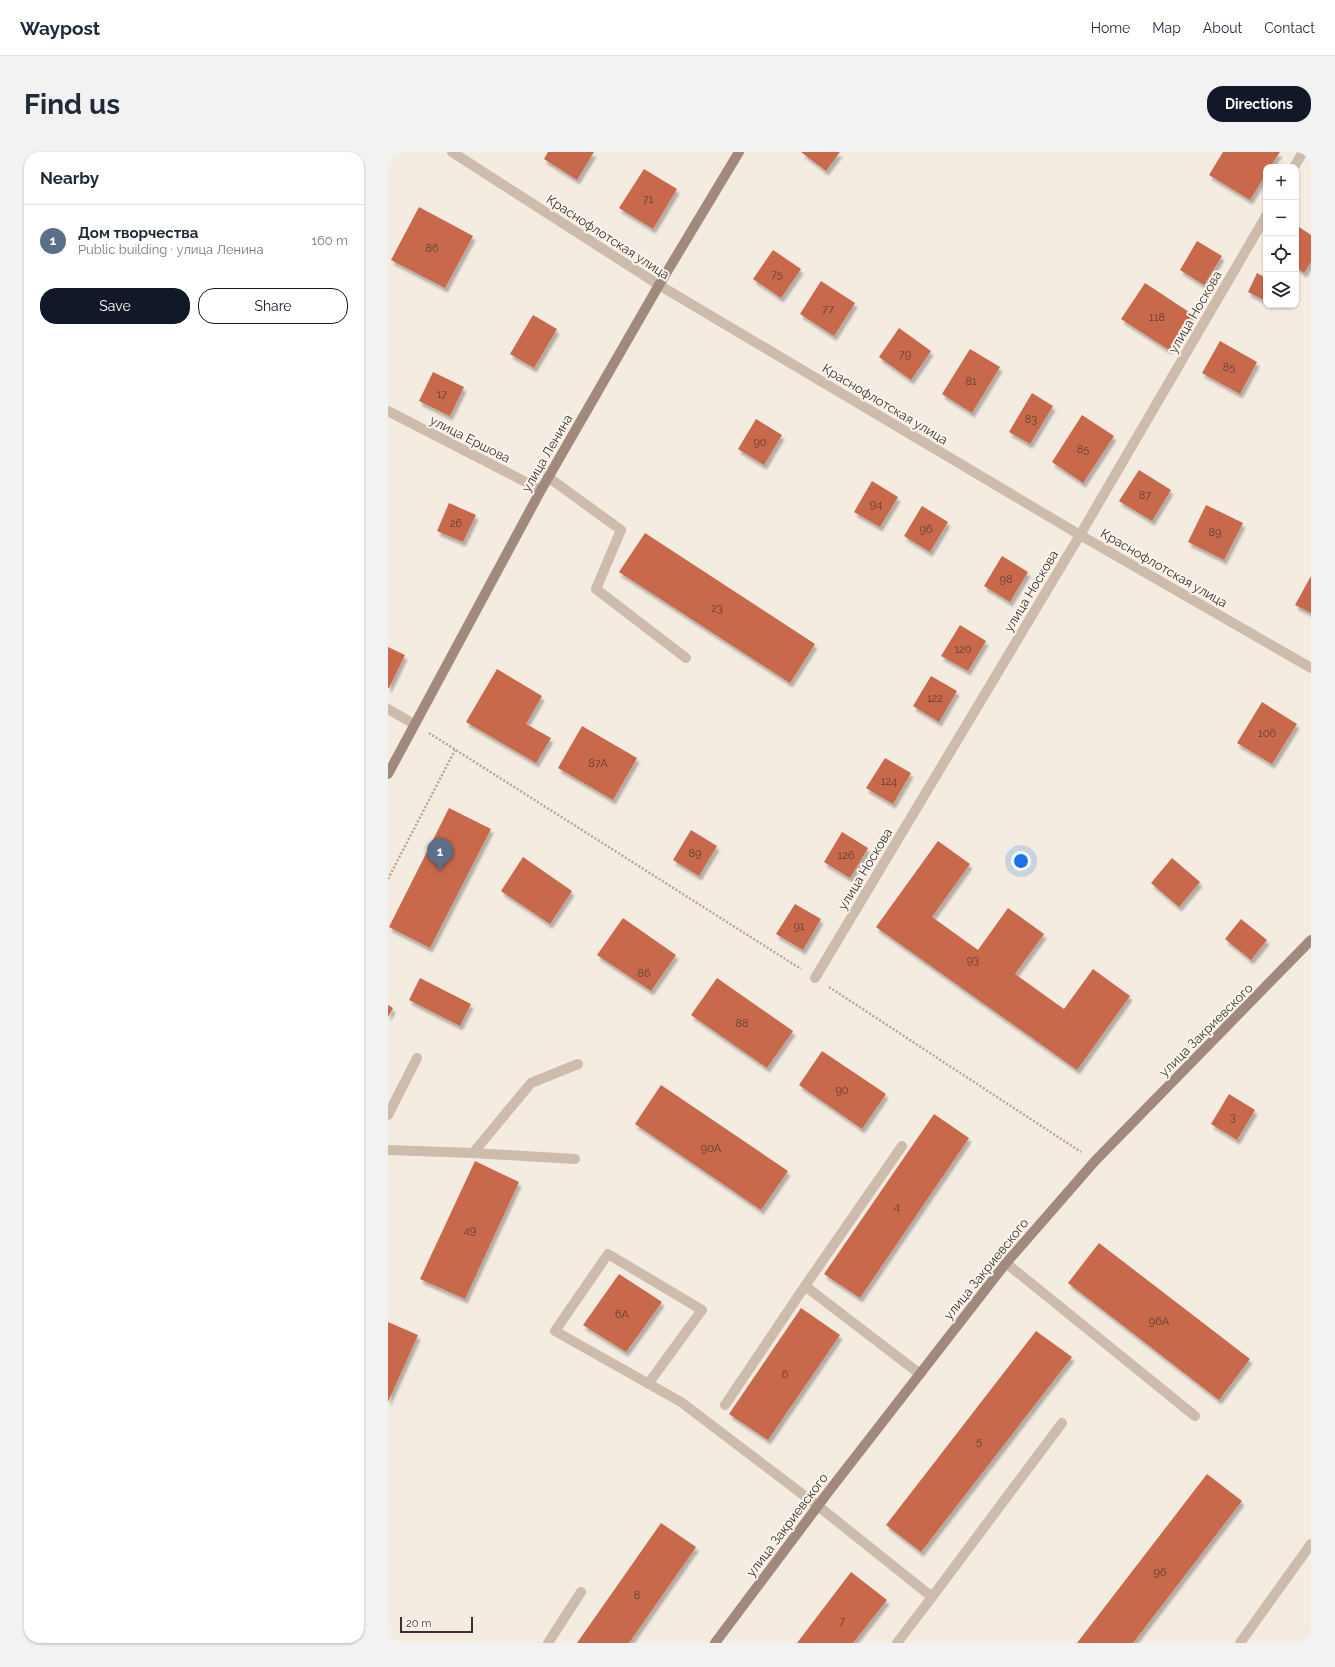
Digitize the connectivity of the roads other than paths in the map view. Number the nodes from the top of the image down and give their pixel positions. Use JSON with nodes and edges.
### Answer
{"nodes":[{"id":1,"x":452,"y":152,"type":"edge"},
{"id":2,"x":739,"y":152,"type":"edge"},
{"id":3,"x":1303,"y":152,"type":"edge"},
{"id":4,"x":1296,"y":164,"type":"edge"},
{"id":5,"x":1263,"y":221,"type":"edge"},
{"id":6,"x":658,"y":285,"type":"junction"},
{"id":7,"x":388,"y":411,"type":"edge"},
{"id":8,"x":548,"y":477,"type":"junction"},
{"id":9,"x":540,"y":490,"type":"junction"},
{"id":10,"x":1080,"y":535,"type":"junction"},
{"id":11,"x":686,"y":658,"type":"dead end"},
{"id":12,"x":1311,"y":668,"type":"edge"},
{"id":13,"x":388,"y":709,"type":"edge"},
{"id":14,"x":414,"y":724,"type":"junction"},
{"id":15,"x":388,"y":774,"type":"edge"},
{"id":16,"x":1311,"y":940,"type":"edge"},
{"id":17,"x":815,"y":978,"type":"road end"},
{"id":18,"x":417,"y":1058,"type":"dead end"},
{"id":19,"x":578,"y":1064,"type":"dead end"},
{"id":20,"x":388,"y":1114,"type":"edge"},
{"id":21,"x":902,"y":1146,"type":"dead end"},
{"id":22,"x":388,"y":1150,"type":"edge"},
{"id":23,"x":473,"y":1153,"type":"junction"},
{"id":24,"x":575,"y":1159,"type":"dead end"},
{"id":25,"x":1006,"y":1263,"type":"junction"},
{"id":26,"x":805,"y":1286,"type":"junction"},
{"id":27,"x":920,"y":1374,"type":"junction"},
{"id":28,"x":648,"y":1384,"type":"junction"},
{"id":29,"x":725,"y":1405,"type":"dead end"},
{"id":30,"x":1195,"y":1416,"type":"dead end"},
{"id":31,"x":1062,"y":1423,"type":"dead end"},
{"id":32,"x":818,"y":1506,"type":"junction"},
{"id":33,"x":1311,"y":1544,"type":"edge"},
{"id":34,"x":581,"y":1592,"type":"dead end"},
{"id":35,"x":932,"y":1597,"type":"junction"},
{"id":36,"x":548,"y":1643,"type":"edge"},
{"id":37,"x":715,"y":1643,"type":"edge"},
{"id":38,"x":897,"y":1643,"type":"edge"},
{"id":39,"x":1240,"y":1643,"type":"edge"}],
"edges":[{"from":1,"to":6,"type":"street","name":"Краснофлотская улица"},
{"from":2,"to":6,"type":"main road","name":"улица Ленина"},
{"from":3,"to":4,"type":"street"},
{"from":5,"to":10,"type":"street","name":"улица Носкова"},
{"from":6,"to":8,"type":"main road","name":"улица Ленина"},
{"from":6,"to":10,"type":"street","name":"Краснофлотская улица"},
{"from":7,"to":9,"type":"street","name":"улица Ершова"},
{"from":8,"to":9,"type":"main road","name":"улица Ленина"},
{"from":8,"to":11,"type":"street"},
{"from":9,"to":14,"type":"main road","name":"улица Ленина"},
{"from":10,"to":12,"type":"street","name":"Краснофлотская улица"},
{"from":10,"to":17,"type":"street","name":"улица Носкова"},
{"from":13,"to":14,"type":"street"},
{"from":14,"to":15,"type":"main road","name":"улица Ленина"},
{"from":16,"to":25,"type":"main road","name":"улица Закриевского"},
{"from":18,"to":20,"type":"street"},
{"from":19,"to":23,"type":"street"},
{"from":21,"to":26,"type":"street"},
{"from":22,"to":23,"type":"street"},
{"from":23,"to":24,"type":"street"},
{"from":25,"to":27,"type":"main road","name":"улица Закриевского"},
{"from":25,"to":30,"type":"street"},
{"from":26,"to":27,"type":"street"},
{"from":26,"to":29,"type":"street"},
{"from":27,"to":32,"type":"main road","name":"улица Закриевского"},
{"from":28,"to":28,"type":"street"},
{"from":28,"to":32,"type":"street"},
{"from":31,"to":35,"type":"street"},
{"from":32,"to":35,"type":"street"},
{"from":32,"to":37,"type":"main road","name":"улица Закриевского"},
{"from":33,"to":39,"type":"street"},
{"from":34,"to":36,"type":"street"},
{"from":35,"to":38,"type":"street"}]}
